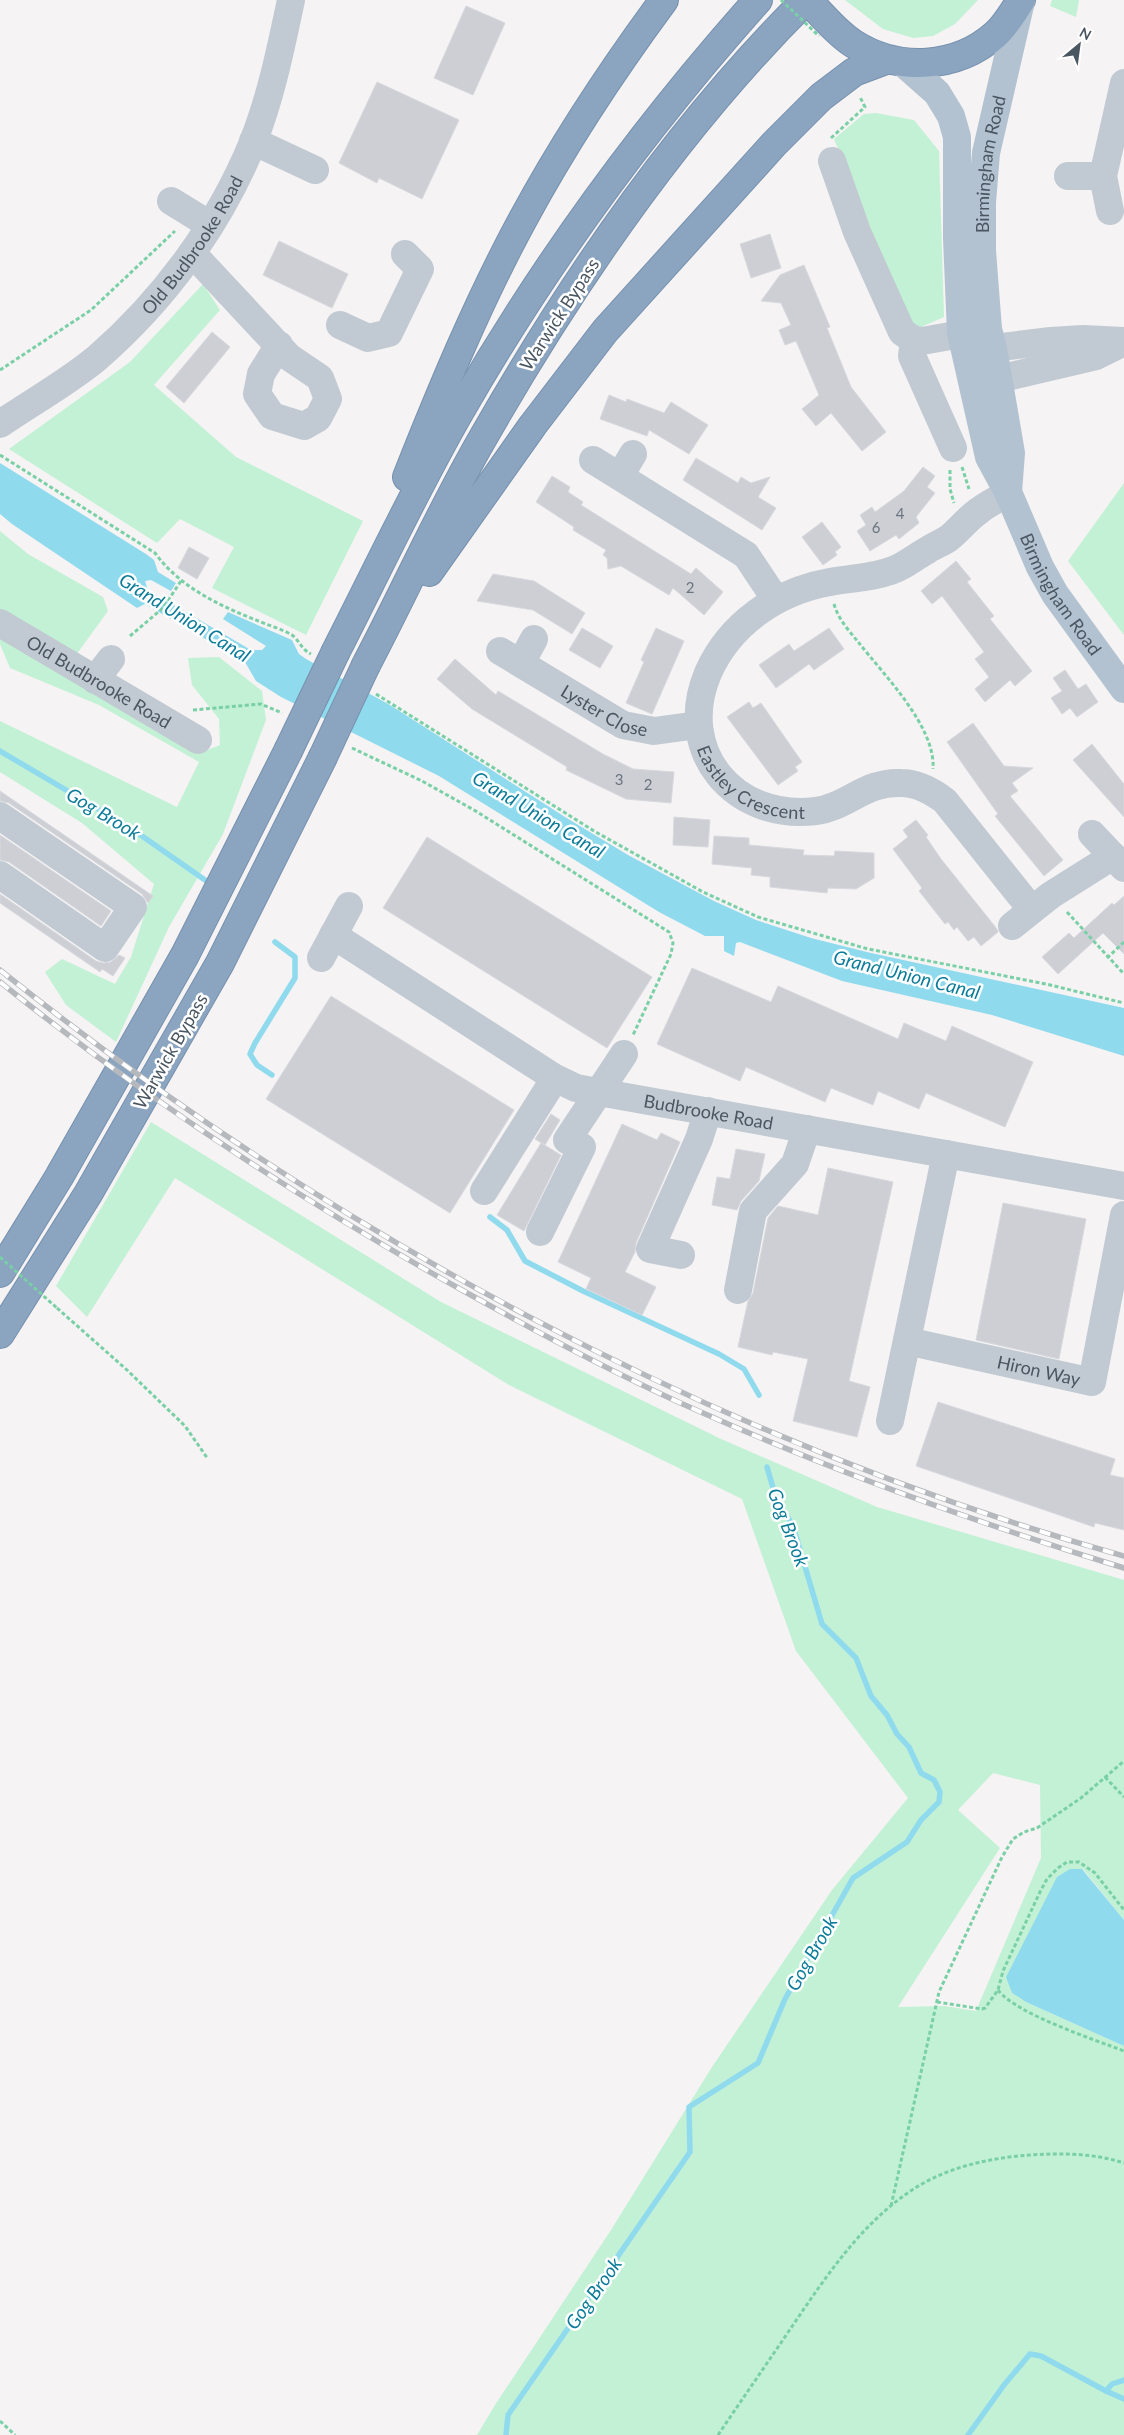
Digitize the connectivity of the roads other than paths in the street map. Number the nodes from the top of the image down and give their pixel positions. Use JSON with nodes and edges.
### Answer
{"nodes":[{"id":1,"x":291,"y":0,"type":"edge"},
{"id":2,"x":664,"y":0,"type":"edge"},
{"id":3,"x":758,"y":0,"type":"edge"},
{"id":4,"x":806,"y":0,"type":"edge"},
{"id":5,"x":1021,"y":0,"type":"edge"},
{"id":6,"x":894,"y":61,"type":"junction"},
{"id":7,"x":1124,"y":83,"type":"edge"},
{"id":8,"x":253,"y":141,"type":"junction"},
{"id":9,"x":832,"y":161,"type":"dead end"},
{"id":10,"x":316,"y":170,"type":"dead end"},
{"id":11,"x":1068,"y":176,"type":"dead end"},
{"id":12,"x":1103,"y":176,"type":"junction"},
{"id":13,"x":1110,"y":211,"type":"dead end"},
{"id":14,"x":192,"y":253,"type":"junction"},
{"id":15,"x":406,"y":254,"type":"dead end"},
{"id":16,"x":340,"y":325,"type":"dead end"},
{"id":17,"x":961,"y":334,"type":"junction"},
{"id":18,"x":991,"y":339,"type":"junction"},
{"id":19,"x":914,"y":340,"type":"junction"},
{"id":20,"x":1124,"y":341,"type":"edge"},
{"id":21,"x":279,"y":345,"type":"dead end"},
{"id":22,"x":968,"y":365,"type":"junction"},
{"id":23,"x":998,"y":379,"type":"junction"},
{"id":24,"x":0,"y":424,"type":"edge"},
{"id":25,"x":956,"y":440,"type":"road end"},
{"id":26,"x":593,"y":460,"type":"dead end"},
{"id":27,"x":1008,"y":492,"type":"junction"},
{"id":28,"x":776,"y":600,"type":"junction"},
{"id":29,"x":0,"y":623,"type":"edge"},
{"id":30,"x":350,"y":623,"type":"junction"},
{"id":31,"x":534,"y":639,"type":"dead end"},
{"id":32,"x":371,"y":668,"type":"junction"},
{"id":33,"x":1124,"y":689,"type":"edge"},
{"id":34,"x":698,"y":725,"type":"junction"},
{"id":35,"x":198,"y":740,"type":"dead end"},
{"id":36,"x":0,"y":816,"type":"edge"},
{"id":37,"x":1092,"y":834,"type":"dead end"},
{"id":38,"x":1118,"y":862,"type":"edge"},
{"id":39,"x":0,"y":875,"type":"edge"},
{"id":40,"x":349,"y":906,"type":"dead end"},
{"id":41,"x":624,"y":1054,"type":"road end"},
{"id":42,"x":555,"y":1078,"type":"junction"},
{"id":43,"x":599,"y":1092,"type":"junction"},
{"id":44,"x":708,"y":1111,"type":"junction"},
{"id":45,"x":807,"y":1129,"type":"junction"},
{"id":46,"x":946,"y":1154,"type":"junction"},
{"id":47,"x":1124,"y":1186,"type":"edge"},
{"id":48,"x":484,"y":1192,"type":"dead end"},
{"id":49,"x":1124,"y":1215,"type":"edge"},
{"id":50,"x":540,"y":1232,"type":"dead end"},
{"id":51,"x":681,"y":1255,"type":"dead end"},
{"id":52,"x":0,"y":1273,"type":"edge"},
{"id":53,"x":738,"y":1290,"type":"dead end"},
{"id":54,"x":0,"y":1334,"type":"edge"},
{"id":55,"x":907,"y":1341,"type":"junction"},
{"id":56,"x":890,"y":1421,"type":"dead end"}],
"edges":[{"from":1,"to":8,"type":"street","name":"Old Budbrooke Road"},
{"from":2,"to":30,"type":"highway"},
{"from":3,"to":30,"type":"highway","name":"Warwick Bypass"},
{"from":4,"to":6,"type":"highway"},
{"from":4,"to":32,"type":"highway","name":"Warwick Bypass"},
{"from":5,"to":6,"type":"highway"},
{"from":5,"to":18,"type":"main road","name":"Birmingham Road"},
{"from":6,"to":17,"type":"main road","name":"Birmingham Road"},
{"from":6,"to":32,"type":"highway"},
{"from":7,"to":12,"type":"street"},
{"from":8,"to":10,"type":"street"},
{"from":8,"to":14,"type":"street","name":"Old Budbrooke Road"},
{"from":9,"to":19,"type":"street"},
{"from":11,"to":12,"type":"street"},
{"from":12,"to":13,"type":"street"},
{"from":14,"to":21,"type":"street"},
{"from":14,"to":24,"type":"street","name":"Old Budbrooke Road"},
{"from":15,"to":16,"type":"street"},
{"from":17,"to":18,"type":"street"},
{"from":17,"to":19,"type":"street"},
{"from":17,"to":22,"type":"main road","name":"Birmingham Road"},
{"from":18,"to":20,"type":"street"},
{"from":18,"to":22,"type":"street"},
{"from":18,"to":23,"type":"main road","name":"Birmingham Road"},
{"from":19,"to":25,"type":"street"},
{"from":20,"to":23,"type":"street"},
{"from":22,"to":23,"type":"street"},
{"from":22,"to":27,"type":"main road","name":"Birmingham Road"},
{"from":23,"to":27,"type":"main road","name":"Birmingham Road"},
{"from":26,"to":28,"type":"street"},
{"from":27,"to":28,"type":"street","name":"Eastley Crescent"},
{"from":27,"to":33,"type":"main road","name":"Birmingham Road"},
{"from":28,"to":34,"type":"street","name":"Eastley Crescent"},
{"from":29,"to":35,"type":"street","name":"Old Budbrooke Road"},
{"from":30,"to":52,"type":"highway","name":"Warwick Bypass","bridge":true},
{"from":31,"to":34,"type":"street","name":"Lyster Close"},
{"from":32,"to":54,"type":"highway","name":"Warwick Bypass","bridge":true},
{"from":34,"to":38,"type":"street","name":"Eastley Crescent"},
{"from":36,"to":39,"type":"street"},
{"from":37,"to":38,"type":"street"},
{"from":40,"to":42,"type":"street","name":"Budbrooke Road"},
{"from":41,"to":43,"type":"street"},
{"from":42,"to":43,"type":"street","name":"Budbrooke Road"},
{"from":42,"to":48,"type":"street"},
{"from":43,"to":44,"type":"street","name":"Budbrooke Road"},
{"from":43,"to":50,"type":"street"},
{"from":44,"to":45,"type":"street","name":"Budbrooke Road"},
{"from":44,"to":51,"type":"street"},
{"from":45,"to":46,"type":"street","name":"Budbrooke Road"},
{"from":45,"to":53,"type":"street"},
{"from":46,"to":47,"type":"street","name":"Budbrooke Road"},
{"from":46,"to":55,"type":"street"},
{"from":49,"to":55,"type":"street","name":"Hiron Way"},
{"from":55,"to":56,"type":"street"}]}
